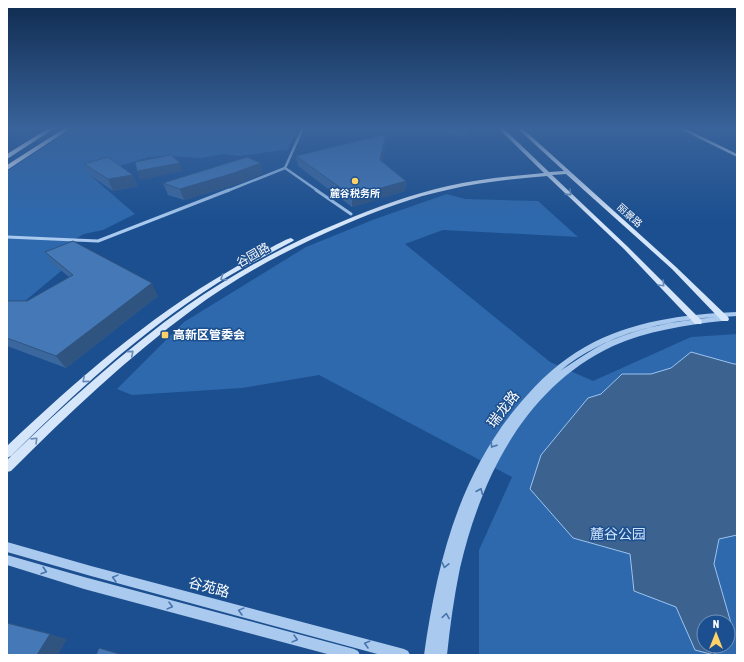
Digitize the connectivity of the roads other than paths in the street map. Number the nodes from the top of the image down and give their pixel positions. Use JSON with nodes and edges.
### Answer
{"nodes":[{"id":1,"x":21,"y":159,"type":"edge"},
{"id":2,"x":289,"y":159,"type":"edge"},
{"id":3,"x":533,"y":159,"type":"edge"},
{"id":4,"x":553,"y":159,"type":"edge"},
{"id":5,"x":7,"y":168,"type":"edge"},
{"id":6,"x":285,"y":168,"type":"junction"},
{"id":7,"x":565,"y":170,"type":"junction"},
{"id":8,"x":547,"y":172,"type":"junction"},
{"id":9,"x":351,"y":214,"type":"junction"},
{"id":10,"x":7,"y":237,"type":"edge"},
{"id":11,"x":737,"y":314,"type":"edge"},
{"id":12,"x":723,"y":317,"type":"junction"},
{"id":13,"x":695,"y":319,"type":"junction"},
{"id":14,"x":737,"y":319,"type":"edge"},
{"id":15,"x":7,"y":453,"type":"edge"},
{"id":16,"x":7,"y":467,"type":"edge"},
{"id":17,"x":7,"y":547,"type":"edge"},
{"id":18,"x":7,"y":560,"type":"edge"},
{"id":19,"x":354,"y":655,"type":"edge"},
{"id":20,"x":404,"y":655,"type":"edge"},
{"id":21,"x":430,"y":655,"type":"edge"},
{"id":22,"x":441,"y":655,"type":"edge"}],
"edges":[{"from":1,"to":5,"type":"main road"},
{"from":2,"to":6,"type":"street"},
{"from":3,"to":8,"type":"main road"},
{"from":4,"to":7,"type":"main road","name":"丽景路"},
{"from":6,"to":9,"type":"street"},
{"from":6,"to":10,"type":"street"},
{"from":7,"to":8,"type":"main road","name":"谷园路"},
{"from":7,"to":12,"type":"main road","name":"丽景路"},
{"from":8,"to":9,"type":"main road","name":"谷园路"},
{"from":8,"to":13,"type":"main road","one_way":true},
{"from":16,"to":8,"type":"main road","name":"谷园路","one_way":true},
{"from":9,"to":15,"type":"main road","name":"谷园路","one_way":true},
{"from":11,"to":12,"type":"street","name":"瑞龙路"},
{"from":12,"to":13,"type":"street","name":"瑞龙路"},
{"from":12,"to":14,"type":"street","name":"瑞龙路"},
{"from":13,"to":21,"type":"street","name":"瑞龙路","one_way":true},
{"from":22,"to":13,"type":"street","name":"瑞龙路","one_way":true},
{"from":20,"to":17,"type":"street","name":"谷苑路","one_way":true},
{"from":18,"to":19,"type":"street","one_way":true}]}
